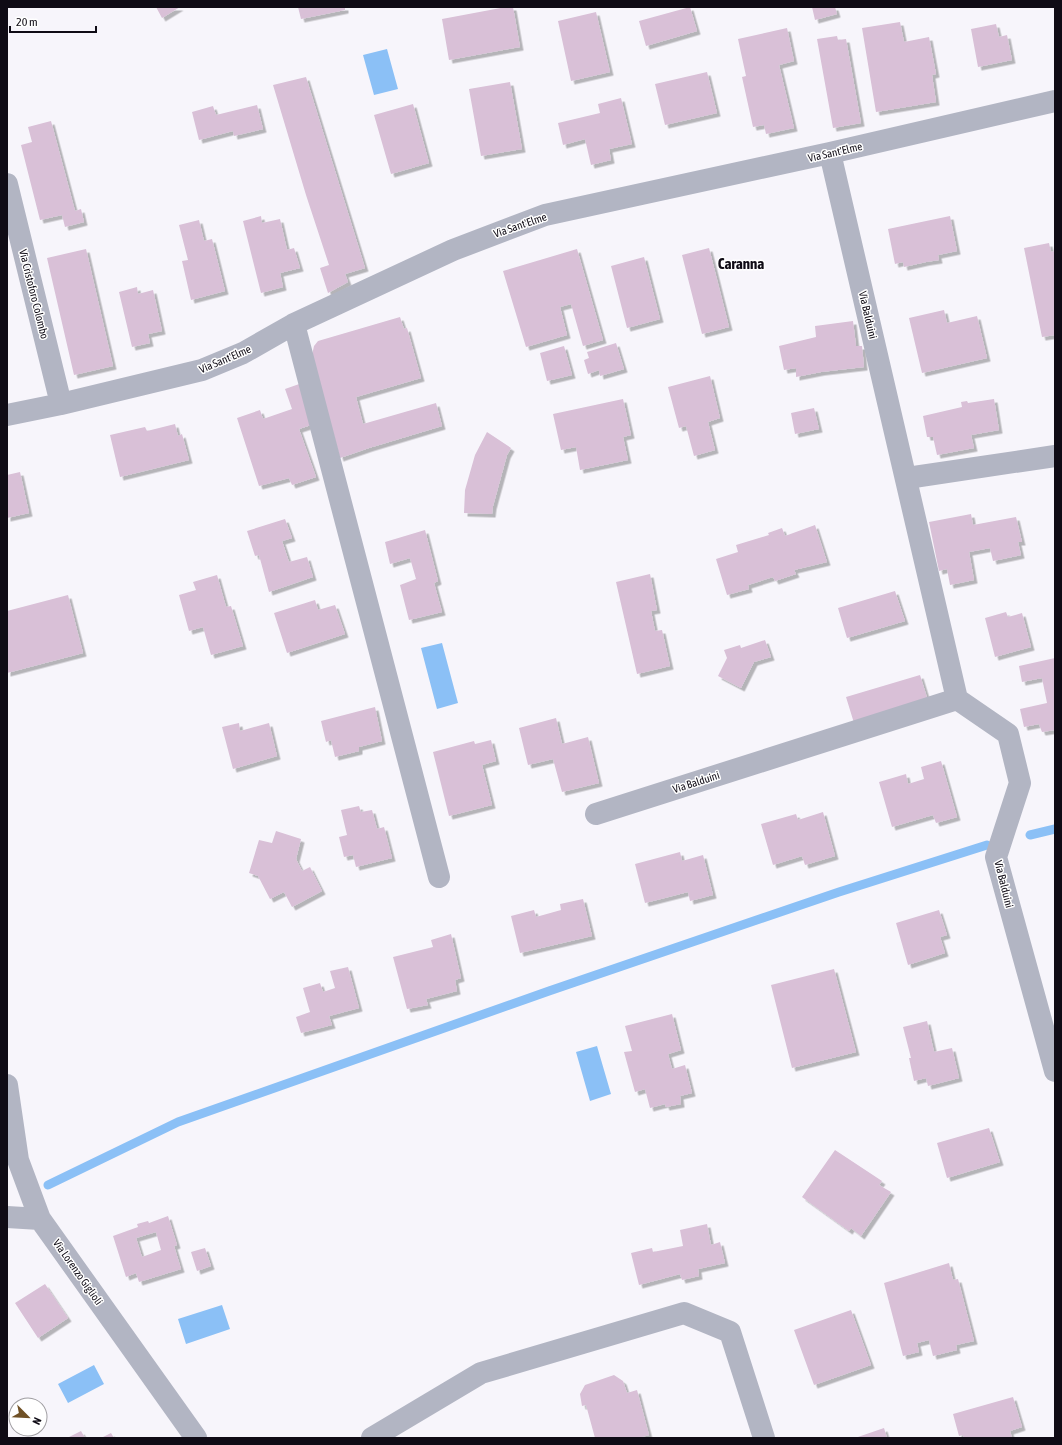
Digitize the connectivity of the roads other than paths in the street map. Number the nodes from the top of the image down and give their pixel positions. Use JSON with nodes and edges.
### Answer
{"nodes":[{"id":1,"x":1055,"y":100,"type":"edge"},
{"id":2,"x":830,"y":153,"type":"junction"},
{"id":3,"x":7,"y":184,"type":"edge"},
{"id":4,"x":294,"y":324,"type":"junction"},
{"id":5,"x":61,"y":404,"type":"junction"},
{"id":6,"x":7,"y":415,"type":"edge"},
{"id":7,"x":1055,"y":456,"type":"edge"},
{"id":8,"x":906,"y":478,"type":"junction"},
{"id":9,"x":957,"y":699,"type":"junction"},
{"id":10,"x":596,"y":814,"type":"dead end"},
{"id":11,"x":439,"y":877,"type":"dead end"},
{"id":12,"x":1055,"y":1071,"type":"edge"},
{"id":13,"x":7,"y":1085,"type":"edge"},
{"id":14,"x":7,"y":1217,"type":"edge"},
{"id":15,"x":40,"y":1219,"type":"junction"},
{"id":16,"x":196,"y":1438,"type":"edge"},
{"id":17,"x":372,"y":1438,"type":"edge"},
{"id":18,"x":764,"y":1438,"type":"edge"}],
"edges":[{"from":1,"to":2,"type":"street","name":"Via Sant'Elme"},
{"from":2,"to":4,"type":"street","name":"Via Sant'Elme"},
{"from":2,"to":8,"type":"street","name":"Via Balduini"},
{"from":3,"to":5,"type":"street","name":"Via Cristoforo Colombo"},
{"from":4,"to":5,"type":"street","name":"Via Sant'Elme"},
{"from":4,"to":11,"type":"street"},
{"from":5,"to":6,"type":"street","name":"Via Sant'Elme"},
{"from":7,"to":8,"type":"street"},
{"from":8,"to":9,"type":"street","name":"Via Balduini"},
{"from":9,"to":10,"type":"street","name":"Via Balduini"},
{"from":9,"to":12,"type":"street","name":"Via Balduini"},
{"from":13,"to":15,"type":"street","name":"Via Lorenzo Giglioli"},
{"from":14,"to":15,"type":"street"},
{"from":15,"to":16,"type":"street","name":"Via Lorenzo Giglioli"},
{"from":17,"to":18,"type":"street"}]}
